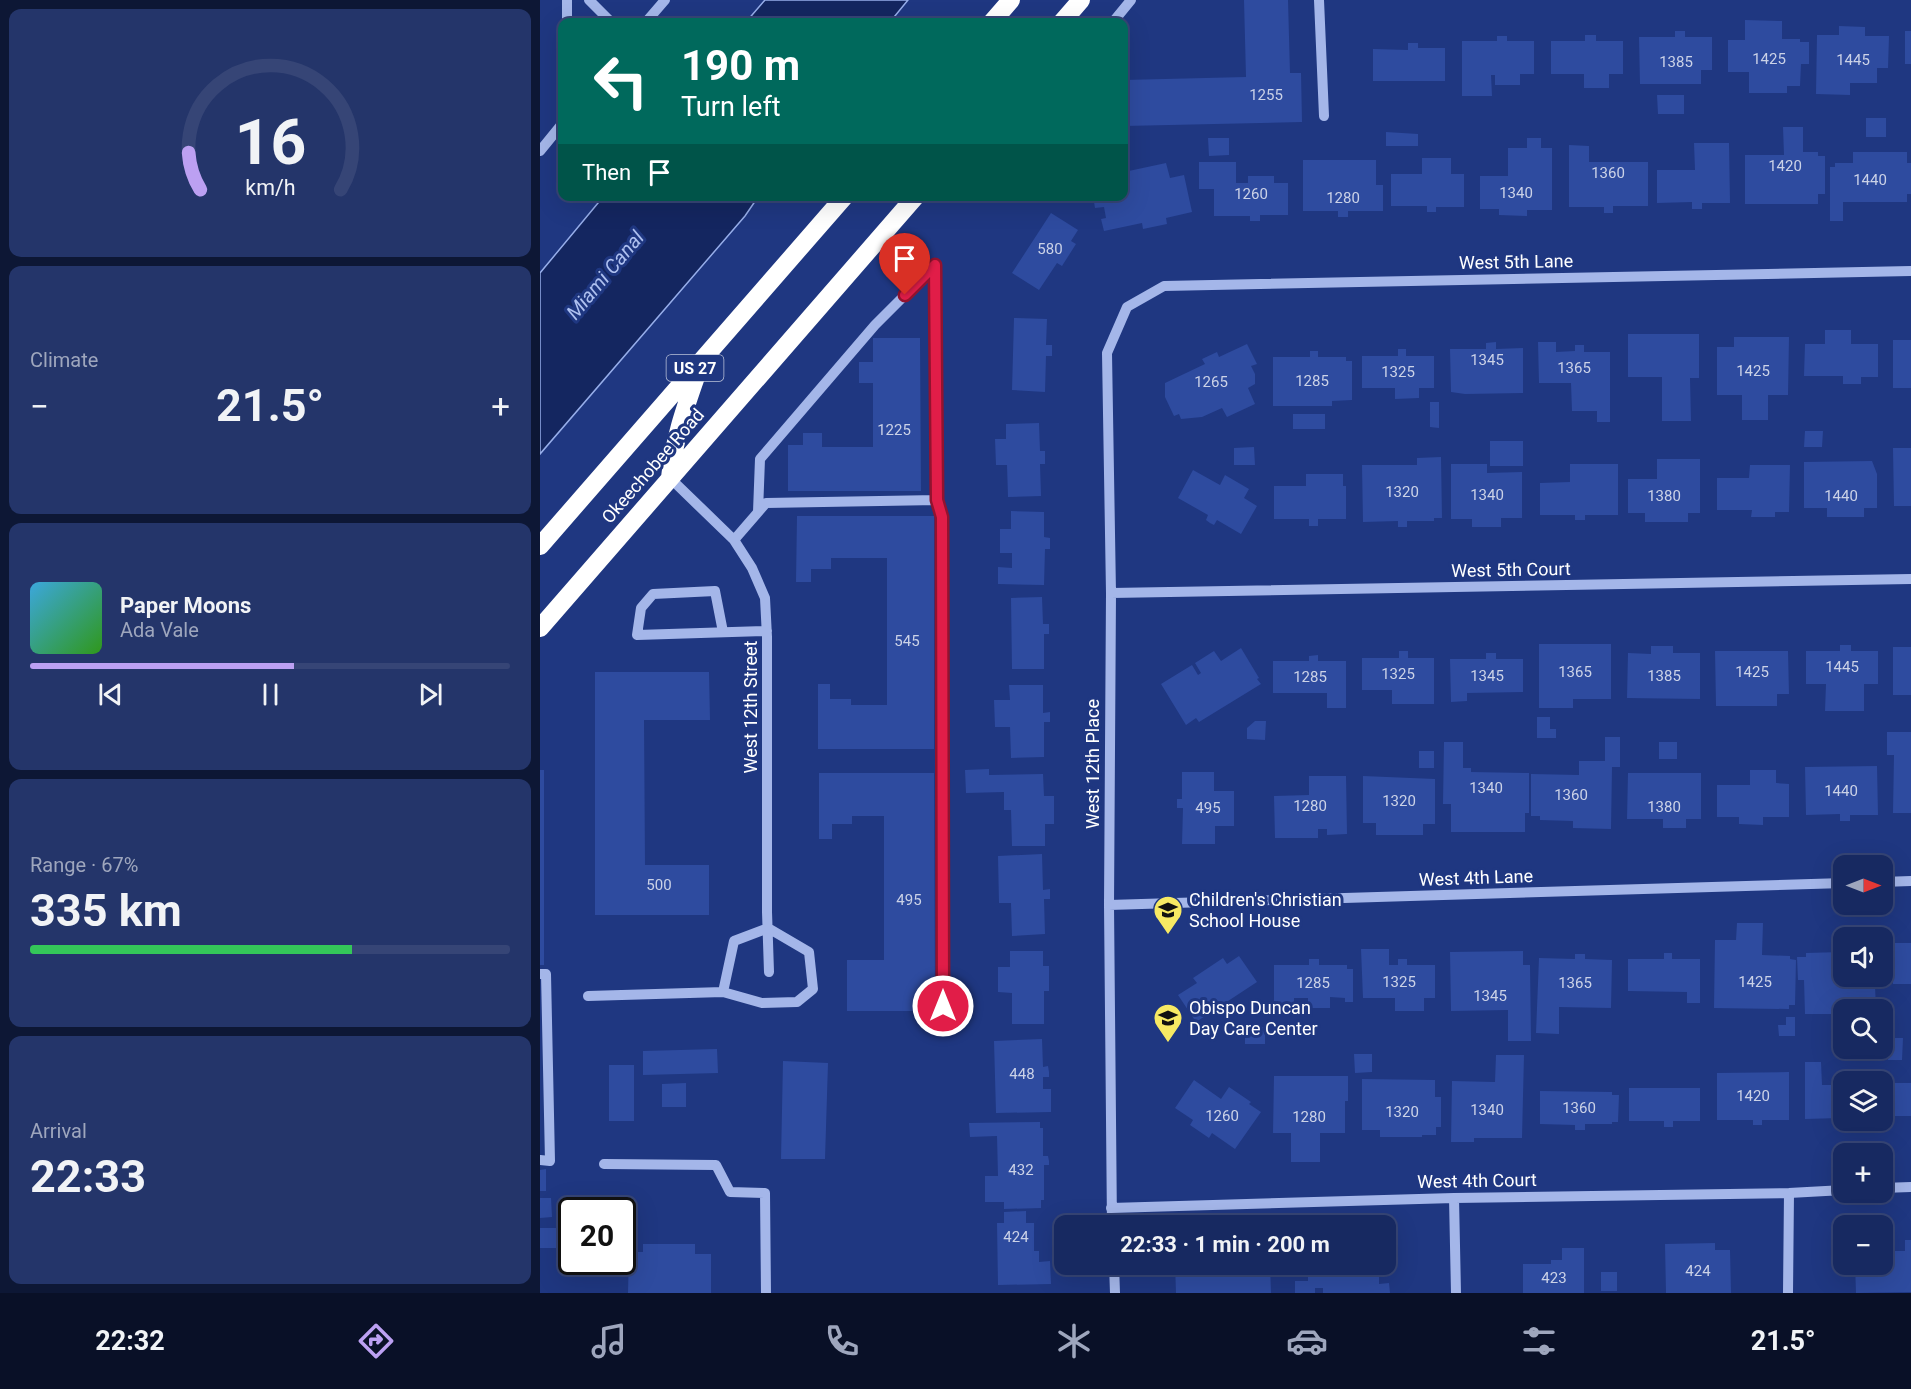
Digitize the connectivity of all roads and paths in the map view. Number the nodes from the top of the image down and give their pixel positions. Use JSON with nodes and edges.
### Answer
{"nodes":[{"id":1,"x":567,"y":0,"type":"edge"},
{"id":2,"x":589,"y":0,"type":"edge"},
{"id":3,"x":664,"y":0,"type":"edge"},
{"id":4,"x":1011,"y":0,"type":"edge"},
{"id":5,"x":1131,"y":0,"type":"edge"},
{"id":6,"x":1319,"y":0,"type":"edge"},
{"id":7,"x":1079,"y":2,"type":"edge"},
{"id":8,"x":567,"y":18,"type":"edge"},
{"id":9,"x":607,"y":18,"type":"edge"},
{"id":10,"x":649,"y":18,"type":"edge"},
{"id":11,"x":995,"y":18,"type":"edge"},
{"id":12,"x":1065,"y":18,"type":"edge"},
{"id":13,"x":1116,"y":18,"type":"edge"},
{"id":14,"x":1323,"y":116,"type":"dead end"},
{"id":15,"x":558,"y":129,"type":"edge"},
{"id":16,"x":540,"y":151,"type":"edge"},
{"id":17,"x":841,"y":201,"type":"edge"},
{"id":18,"x":912,"y":201,"type":"edge"},
{"id":19,"x":1911,"y":271,"type":"edge"},
{"id":20,"x":1127,"y":307,"type":"joint"},
{"id":21,"x":702,"y":361,"type":"junction"},
{"id":22,"x":670,"y":478,"type":"junction"},
{"id":23,"x":937,"y":500,"type":"junction"},
{"id":24,"x":758,"y":512,"type":"junction"},
{"id":25,"x":734,"y":540,"type":"junction"},
{"id":26,"x":540,"y":546,"type":"edge"},
{"id":27,"x":1911,"y":579,"type":"edge"},
{"id":28,"x":1111,"y":593,"type":"junction"},
{"id":29,"x":540,"y":628,"type":"edge"},
{"id":30,"x":767,"y":631,"type":"junction"},
{"id":31,"x":723,"y":632,"type":"junction"},
{"id":32,"x":1911,"y":881,"type":"edge"},
{"id":33,"x":1893,"y":882,"type":"edge"},
{"id":34,"x":1833,"y":883,"type":"edge"},
{"id":35,"x":1109,"y":905,"type":"junction"},
{"id":36,"x":768,"y":928,"type":"junction"},
{"id":37,"x":769,"y":972,"type":"dead end"},
{"id":38,"x":540,"y":974,"type":"edge"},
{"id":39,"x":723,"y":992,"type":"junction"},
{"id":40,"x":588,"y":996,"type":"dead end"},
{"id":41,"x":943,"y":1006,"type":"dead end"},
{"id":42,"x":540,"y":1160,"type":"edge"},
{"id":43,"x":604,"y":1164,"type":"dead end"},
{"id":44,"x":1911,"y":1187,"type":"edge"},
{"id":45,"x":1893,"y":1188,"type":"edge"},
{"id":46,"x":1833,"y":1191,"type":"edge"},
{"id":47,"x":1789,"y":1193,"type":"junction"},
{"id":48,"x":1454,"y":1198,"type":"junction"},
{"id":49,"x":1111,"y":1208,"type":"junction"},
{"id":50,"x":1111,"y":1215,"type":"edge"},
{"id":51,"x":1114,"y":1275,"type":"edge"},
{"id":52,"x":766,"y":1293,"type":"edge"},
{"id":53,"x":1115,"y":1293,"type":"edge"},
{"id":54,"x":1456,"y":1293,"type":"edge"},
{"id":55,"x":1788,"y":1293,"type":"edge"}],
"edges":[{"from":1,"to":8,"type":"street"},
{"from":2,"to":9,"type":"street"},
{"from":3,"to":10,"type":"street"},
{"from":4,"to":11,"type":"highway"},
{"from":5,"to":13,"type":"street"},
{"from":6,"to":14,"type":"street"},
{"from":7,"to":12,"type":"highway"},
{"from":15,"to":16,"type":"street"},
{"from":17,"to":21,"type":"highway","name":"Okeechobee Road","number":"US 27"},
{"from":18,"to":22,"type":"highway","name":"Okeechobee Road","number":"US 27"},
{"from":19,"to":20,"type":"street","name":"West 5th Lane"},
{"from":20,"to":28,"type":"street","name":"West 12th Place"},
{"from":21,"to":22,"type":"highway"},
{"from":21,"to":26,"type":"highway","name":"Okeechobee Road","number":"US 27"},
{"from":22,"to":25,"type":"street","name":"West 12th Street"},
{"from":22,"to":29,"type":"highway","name":"Okeechobee Road","number":"US 27"},
{"from":23,"to":24,"type":"street"},
{"from":23,"to":24,"type":"street"},
{"from":23,"to":41,"type":"street"},
{"from":24,"to":25,"type":"street"},
{"from":25,"to":30,"type":"street","name":"West 12th Street"},
{"from":27,"to":28,"type":"street","name":"West 5th Court"},
{"from":28,"to":35,"type":"street","name":"West 12th Place"},
{"from":30,"to":31,"type":"street"},
{"from":30,"to":36,"type":"street","name":"West 12th Street"},
{"from":31,"to":31,"type":"street"},
{"from":32,"to":33,"type":"street"},
{"from":34,"to":35,"type":"street","name":"West 4th Lane"},
{"from":35,"to":49,"type":"street","name":"West 12th Place"},
{"from":36,"to":37,"type":"street","name":"West 12th Street"},
{"from":36,"to":39,"type":"street"},
{"from":36,"to":39,"type":"street"},
{"from":38,"to":42,"type":"street"},
{"from":39,"to":40,"type":"street"},
{"from":43,"to":52,"type":"street"},
{"from":44,"to":45,"type":"street"},
{"from":46,"to":47,"type":"street","name":"West 4th Court"},
{"from":47,"to":48,"type":"street","name":"West 4th Court"},
{"from":47,"to":55,"type":"street"},
{"from":48,"to":49,"type":"street","name":"West 4th Court"},
{"from":48,"to":54,"type":"street"},
{"from":49,"to":50,"type":"street","name":"West 12th Place"},
{"from":51,"to":53,"type":"street"}]}
